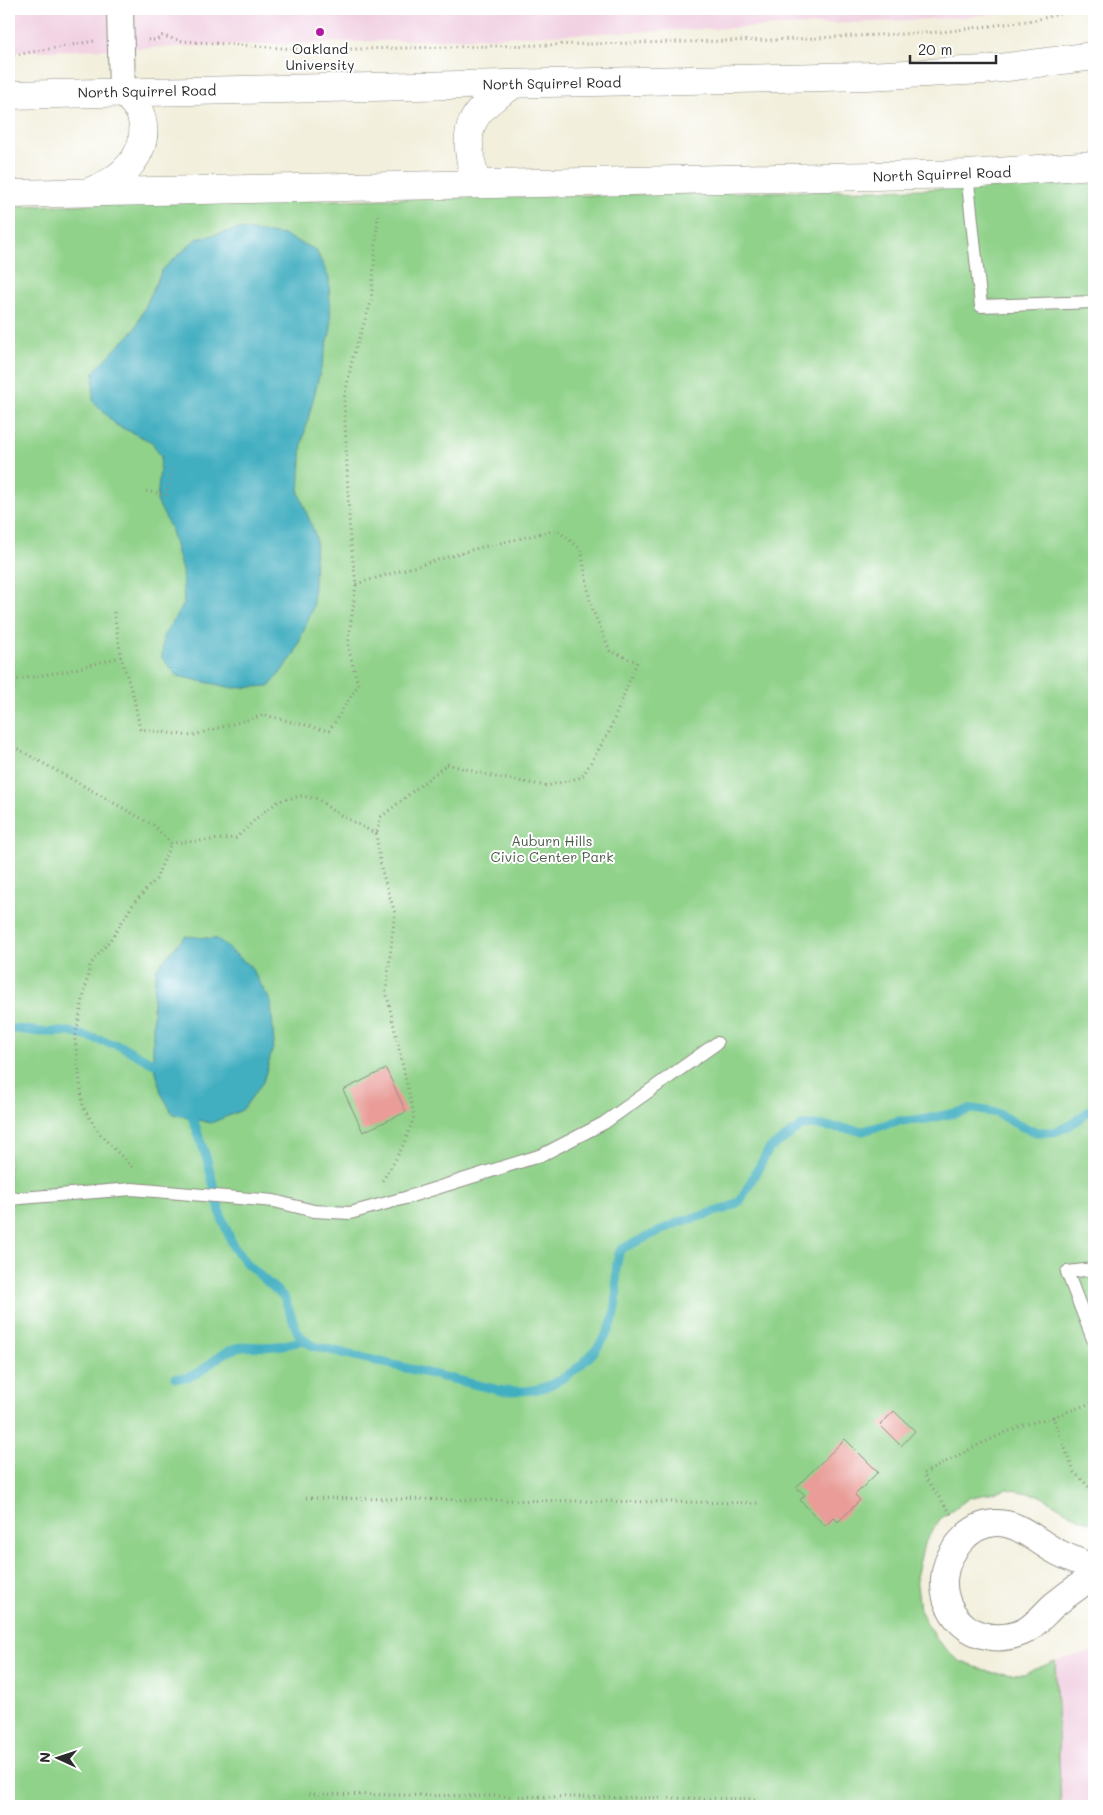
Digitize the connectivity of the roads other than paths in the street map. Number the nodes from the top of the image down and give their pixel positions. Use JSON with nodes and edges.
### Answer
{"nodes":[{"id":1,"x":120,"y":9,"type":"edge"},
{"id":2,"x":1094,"y":56,"type":"edge"},
{"id":3,"x":515,"y":84,"type":"junction"},
{"id":4,"x":122,"y":91,"type":"junction"},
{"id":5,"x":9,"y":95,"type":"edge"},
{"id":6,"x":1094,"y":165,"type":"edge"},
{"id":7,"x":966,"y":174,"type":"junction"},
{"id":8,"x":477,"y":184,"type":"junction"},
{"id":9,"x":85,"y":193,"type":"junction"},
{"id":10,"x":9,"y":194,"type":"edge"},
{"id":11,"x":1094,"y":302,"type":"edge"},
{"id":12,"x":717,"y":1043,"type":"dead end"},
{"id":13,"x":9,"y":1199,"type":"edge"},
{"id":14,"x":1094,"y":1269,"type":"edge"},
{"id":15,"x":1094,"y":1342,"type":"edge"},
{"id":16,"x":1094,"y":1568,"type":"edge"},
{"id":17,"x":1094,"y":1575,"type":"edge"}],
"edges":[{"from":1,"to":4,"type":"street"},
{"from":2,"to":3,"type":"main road","name":"North Squirrel Road"},
{"from":3,"to":4,"type":"main road","name":"North Squirrel Road"},
{"from":3,"to":8,"type":"main road"},
{"from":4,"to":5,"type":"main road","name":"North Squirrel Road"},
{"from":4,"to":9,"type":"main road"},
{"from":6,"to":7,"type":"main road","name":"North Squirrel Road"},
{"from":7,"to":8,"type":"main road","name":"North Squirrel Road"},
{"from":7,"to":11,"type":"lane"},
{"from":8,"to":9,"type":"main road","name":"North Squirrel Road"},
{"from":9,"to":10,"type":"main road","name":"North Squirrel Road"},
{"from":12,"to":13,"type":"lane"},
{"from":14,"to":15,"type":"lane"},
{"from":16,"to":17,"type":"street"}]}
